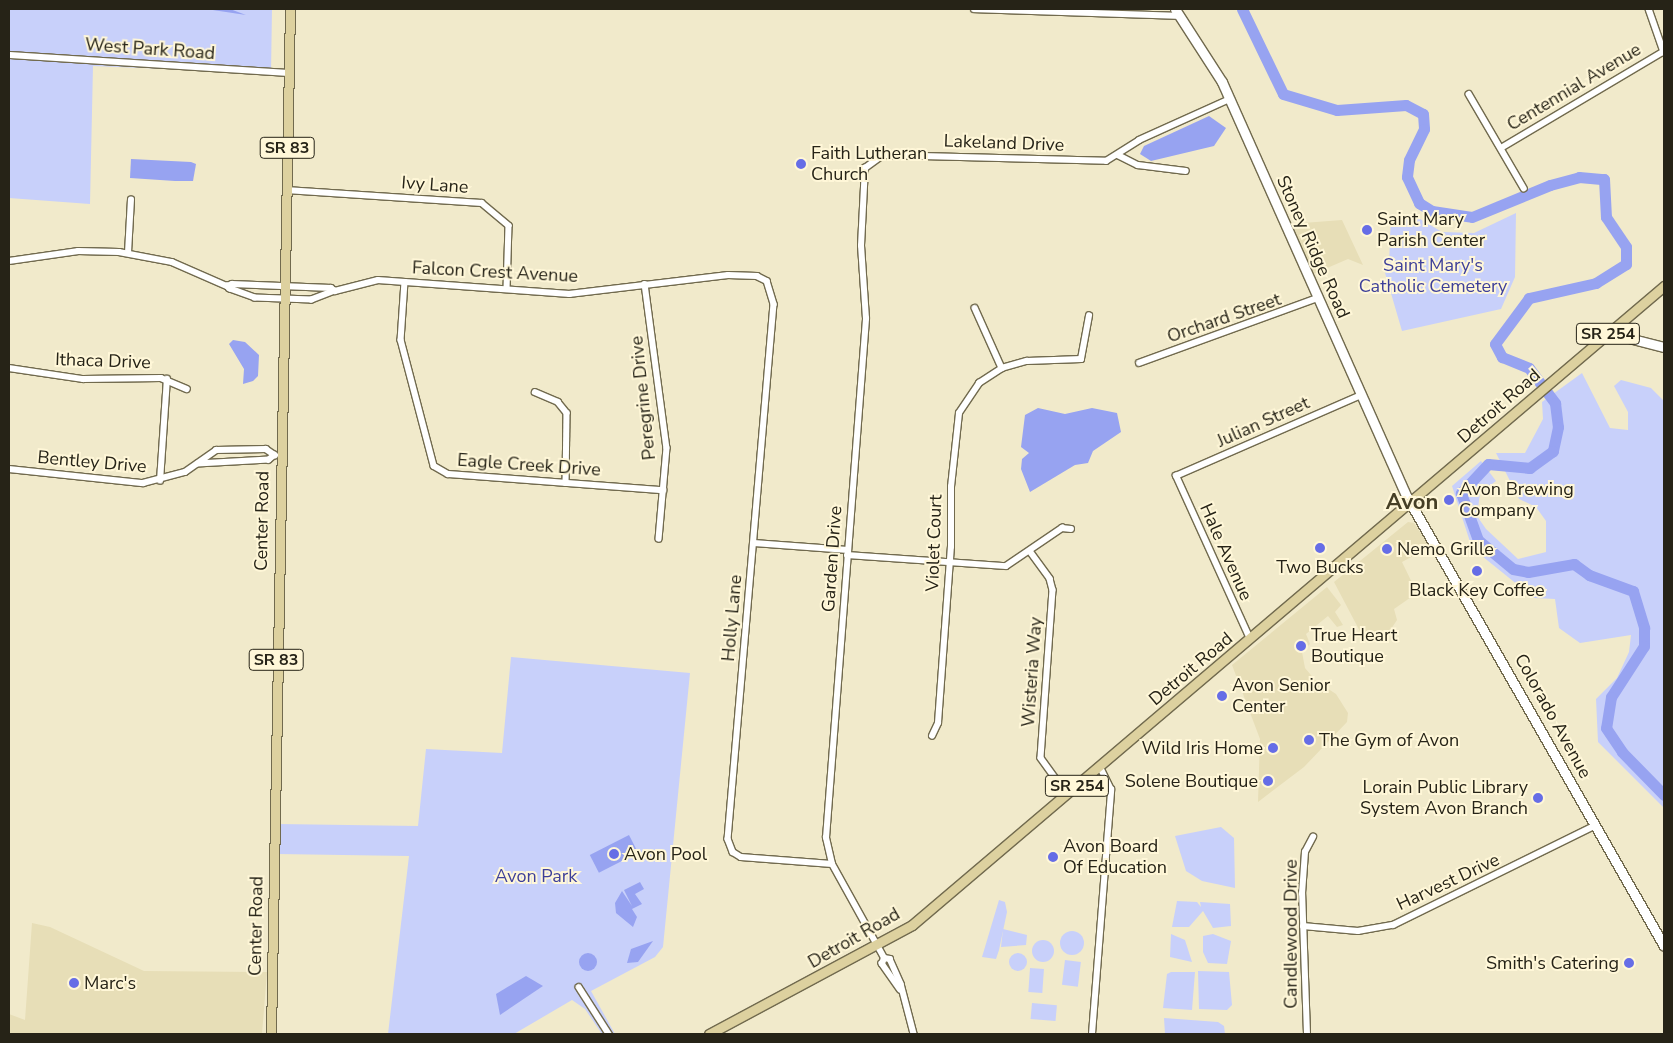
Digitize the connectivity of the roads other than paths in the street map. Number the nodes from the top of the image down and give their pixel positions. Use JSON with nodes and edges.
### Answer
{"nodes":[{"id":1,"x":290,"y":9,"type":"edge"},
{"id":2,"x":974,"y":9,"type":"edge"},
{"id":3,"x":1649,"y":9,"type":"edge"},
{"id":4,"x":1177,"y":12,"type":"edge"},
{"id":5,"x":1664,"y":52,"type":"edge"},
{"id":6,"x":9,"y":55,"type":"edge"},
{"id":7,"x":289,"y":73,"type":"junction"},
{"id":8,"x":1469,"y":94,"type":"dead end"},
{"id":9,"x":1230,"y":99,"type":"junction"},
{"id":10,"x":1501,"y":148,"type":"junction"},
{"id":11,"x":1118,"y":155,"type":"junction"},
{"id":12,"x":869,"y":162,"type":"joint"},
{"id":13,"x":1186,"y":172,"type":"dead end"},
{"id":14,"x":1524,"y":188,"type":"dead end"},
{"id":15,"x":286,"y":190,"type":"junction"},
{"id":16,"x":131,"y":200,"type":"dead end"},
{"id":17,"x":128,"y":253,"type":"junction"},
{"id":18,"x":9,"y":261,"type":"edge"},
{"id":19,"x":405,"y":282,"type":"junction"},
{"id":20,"x":644,"y":284,"type":"junction"},
{"id":21,"x":770,"y":285,"type":"joint"},
{"id":22,"x":227,"y":286,"type":"junction"},
{"id":23,"x":284,"y":286,"type":"junction"},
{"id":24,"x":1664,"y":286,"type":"edge"},
{"id":25,"x":507,"y":289,"type":"junction"},
{"id":26,"x":335,"y":291,"type":"junction"},
{"id":27,"x":1318,"y":298,"type":"junction"},
{"id":28,"x":284,"y":299,"type":"junction"},
{"id":29,"x":975,"y":308,"type":"dead end"},
{"id":30,"x":1088,"y":316,"type":"dead end"},
{"id":31,"x":1609,"y":333,"type":"junction"},
{"id":32,"x":1664,"y":347,"type":"edge"},
{"id":33,"x":1139,"y":363,"type":"dead end"},
{"id":34,"x":9,"y":368,"type":"edge"},
{"id":35,"x":1002,"y":368,"type":"junction"},
{"id":36,"x":167,"y":379,"type":"junction"},
{"id":37,"x":187,"y":389,"type":"dead end"},
{"id":38,"x":535,"y":392,"type":"dead end"},
{"id":39,"x":1361,"y":395,"type":"junction"},
{"id":40,"x":277,"y":455,"type":"junction"},
{"id":41,"x":198,"y":464,"type":"junction"},
{"id":42,"x":9,"y":469,"type":"edge"},
{"id":43,"x":1176,"y":476,"type":"joint"},
{"id":44,"x":160,"y":481,"type":"junction"},
{"id":45,"x":566,"y":483,"type":"junction"},
{"id":46,"x":663,"y":490,"type":"junction"},
{"id":47,"x":1412,"y":503,"type":"junction"},
{"id":48,"x":1071,"y":529,"type":"dead end"},
{"id":49,"x":659,"y":538,"type":"dead end"},
{"id":50,"x":754,"y":543,"type":"junction"},
{"id":51,"x":1030,"y":552,"type":"junction"},
{"id":52,"x":848,"y":553,"type":"junction"},
{"id":53,"x":950,"y":563,"type":"junction"},
{"id":54,"x":1250,"y":639,"type":"junction"},
{"id":55,"x":932,"y":736,"type":"dead end"},
{"id":56,"x":1100,"y":766,"type":"junction"},
{"id":57,"x":1067,"y":794,"type":"junction"},
{"id":58,"x":1596,"y":825,"type":"junction"},
{"id":59,"x":1313,"y":837,"type":"dead end"},
{"id":60,"x":832,"y":864,"type":"junction"},
{"id":61,"x":1302,"y":926,"type":"junction"},
{"id":62,"x":878,"y":946,"type":"junction"},
{"id":63,"x":1664,"y":946,"type":"edge"},
{"id":64,"x":579,"y":986,"type":"dead end"},
{"id":65,"x":270,"y":1034,"type":"edge"},
{"id":66,"x":609,"y":1034,"type":"edge"},
{"id":67,"x":709,"y":1034,"type":"edge"},
{"id":68,"x":914,"y":1034,"type":"edge"},
{"id":69,"x":1092,"y":1034,"type":"edge"},
{"id":70,"x":1307,"y":1034,"type":"edge"}],
"edges":[{"from":1,"to":7,"type":"main road","name":"Center Road","number":"SR 83"},
{"from":2,"to":4,"type":"street"},
{"from":3,"to":5,"type":"street"},
{"from":4,"to":9,"type":"street","name":"Stoney Ridge Road"},
{"from":5,"to":10,"type":"street","name":"Centennial Avenue"},
{"from":6,"to":7,"type":"street","name":"West Park Road"},
{"from":7,"to":15,"type":"main road","name":"Center Road","number":"SR 83"},
{"from":8,"to":10,"type":"street"},
{"from":9,"to":11,"type":"street","name":"Lakeland Drive"},
{"from":9,"to":27,"type":"street","name":"Stoney Ridge Road"},
{"from":10,"to":14,"type":"street"},
{"from":11,"to":12,"type":"street","name":"Lakeland Drive"},
{"from":11,"to":13,"type":"street"},
{"from":12,"to":52,"type":"street","name":"Garden Drive"},
{"from":15,"to":23,"type":"main road","name":"Center Road","number":"SR 83"},
{"from":15,"to":25,"type":"street","name":"Ivy Lane"},
{"from":16,"to":17,"type":"street"},
{"from":17,"to":18,"type":"street","name":"Falcon Crest Avenue"},
{"from":17,"to":22,"type":"street","name":"Falcon Crest Avenue"},
{"from":19,"to":25,"type":"street","name":"Falcon Crest Avenue"},
{"from":19,"to":26,"type":"street","name":"Falcon Crest Avenue"},
{"from":19,"to":45,"type":"street","name":"Eagle Creek Drive"},
{"from":20,"to":21,"type":"street","name":"Falcon Crest Avenue"},
{"from":20,"to":25,"type":"street","name":"Falcon Crest Avenue"},
{"from":20,"to":46,"type":"street","name":"Peregrine Drive"},
{"from":21,"to":50,"type":"street","name":"Holly Lane"},
{"from":22,"to":23,"type":"street","name":"Falcon Crest Avenue"},
{"from":22,"to":28,"type":"street","name":"Falcon Crest Avenue"},
{"from":23,"to":26,"type":"street","name":"Falcon Crest Avenue"},
{"from":23,"to":28,"type":"main road","name":"Center Road","number":"SR 83"},
{"from":24,"to":31,"type":"main road","name":"Detroit Road","number":"SR 254"},
{"from":26,"to":28,"type":"street","name":"Falcon Crest Avenue"},
{"from":27,"to":33,"type":"street","name":"Orchard Street"},
{"from":27,"to":39,"type":"street","name":"Stoney Ridge Road"},
{"from":28,"to":40,"type":"main road","name":"Center Road","number":"SR 83"},
{"from":29,"to":35,"type":"street"},
{"from":30,"to":35,"type":"street"},
{"from":31,"to":32,"type":"street"},
{"from":31,"to":47,"type":"main road","name":"Detroit Road","number":"SR 254"},
{"from":34,"to":36,"type":"street","name":"Ithaca Drive"},
{"from":35,"to":53,"type":"street","name":"Violet Court"},
{"from":36,"to":37,"type":"street","name":"Ithaca Drive"},
{"from":36,"to":44,"type":"street","name":"Ithaca Drive"},
{"from":38,"to":45,"type":"street"},
{"from":39,"to":43,"type":"street","name":"Julian Street"},
{"from":39,"to":47,"type":"street","name":"Stoney Ridge Road"},
{"from":40,"to":41,"type":"street","name":"Bentley Drive"},
{"from":40,"to":41,"type":"street","name":"Bentley Drive"},
{"from":40,"to":65,"type":"main road","name":"Center Road","number":"SR 83"},
{"from":41,"to":44,"type":"street","name":"Bentley Drive"},
{"from":42,"to":44,"type":"street","name":"Bentley Drive"},
{"from":43,"to":54,"type":"street","name":"Hale Avenue"},
{"from":45,"to":46,"type":"street","name":"Eagle Creek Drive"},
{"from":46,"to":49,"type":"street","name":"Peregrine Drive"},
{"from":47,"to":54,"type":"main road","name":"Detroit Road","number":"SR 254"},
{"from":47,"to":58,"type":"street","name":"Colorado Avenue"},
{"from":48,"to":51,"type":"street"},
{"from":50,"to":52,"type":"street"},
{"from":50,"to":60,"type":"street","name":"Holly Lane"},
{"from":51,"to":53,"type":"street"},
{"from":51,"to":57,"type":"street","name":"Wisteria Way"},
{"from":52,"to":53,"type":"street"},
{"from":52,"to":60,"type":"street","name":"Garden Drive"},
{"from":53,"to":55,"type":"street","name":"Violet Court"},
{"from":54,"to":56,"type":"main road","name":"Detroit Road","number":"SR 254"},
{"from":56,"to":57,"type":"main road","name":"Detroit Road","number":"SR 254"},
{"from":56,"to":69,"type":"street"},
{"from":57,"to":62,"type":"main road","name":"Detroit Road","number":"SR 254"},
{"from":58,"to":61,"type":"street","name":"Harvest Drive"},
{"from":58,"to":63,"type":"street","name":"Colorado Avenue"},
{"from":59,"to":61,"type":"street","name":"Candlewood Drive"},
{"from":60,"to":62,"type":"street","name":"Garden Drive"},
{"from":61,"to":70,"type":"street","name":"Candlewood Drive"},
{"from":62,"to":67,"type":"main road","name":"Detroit Road","number":"SR 254"},
{"from":62,"to":68,"type":"street","name":"Garden Drive"},
{"from":64,"to":66,"type":"street"}]}
